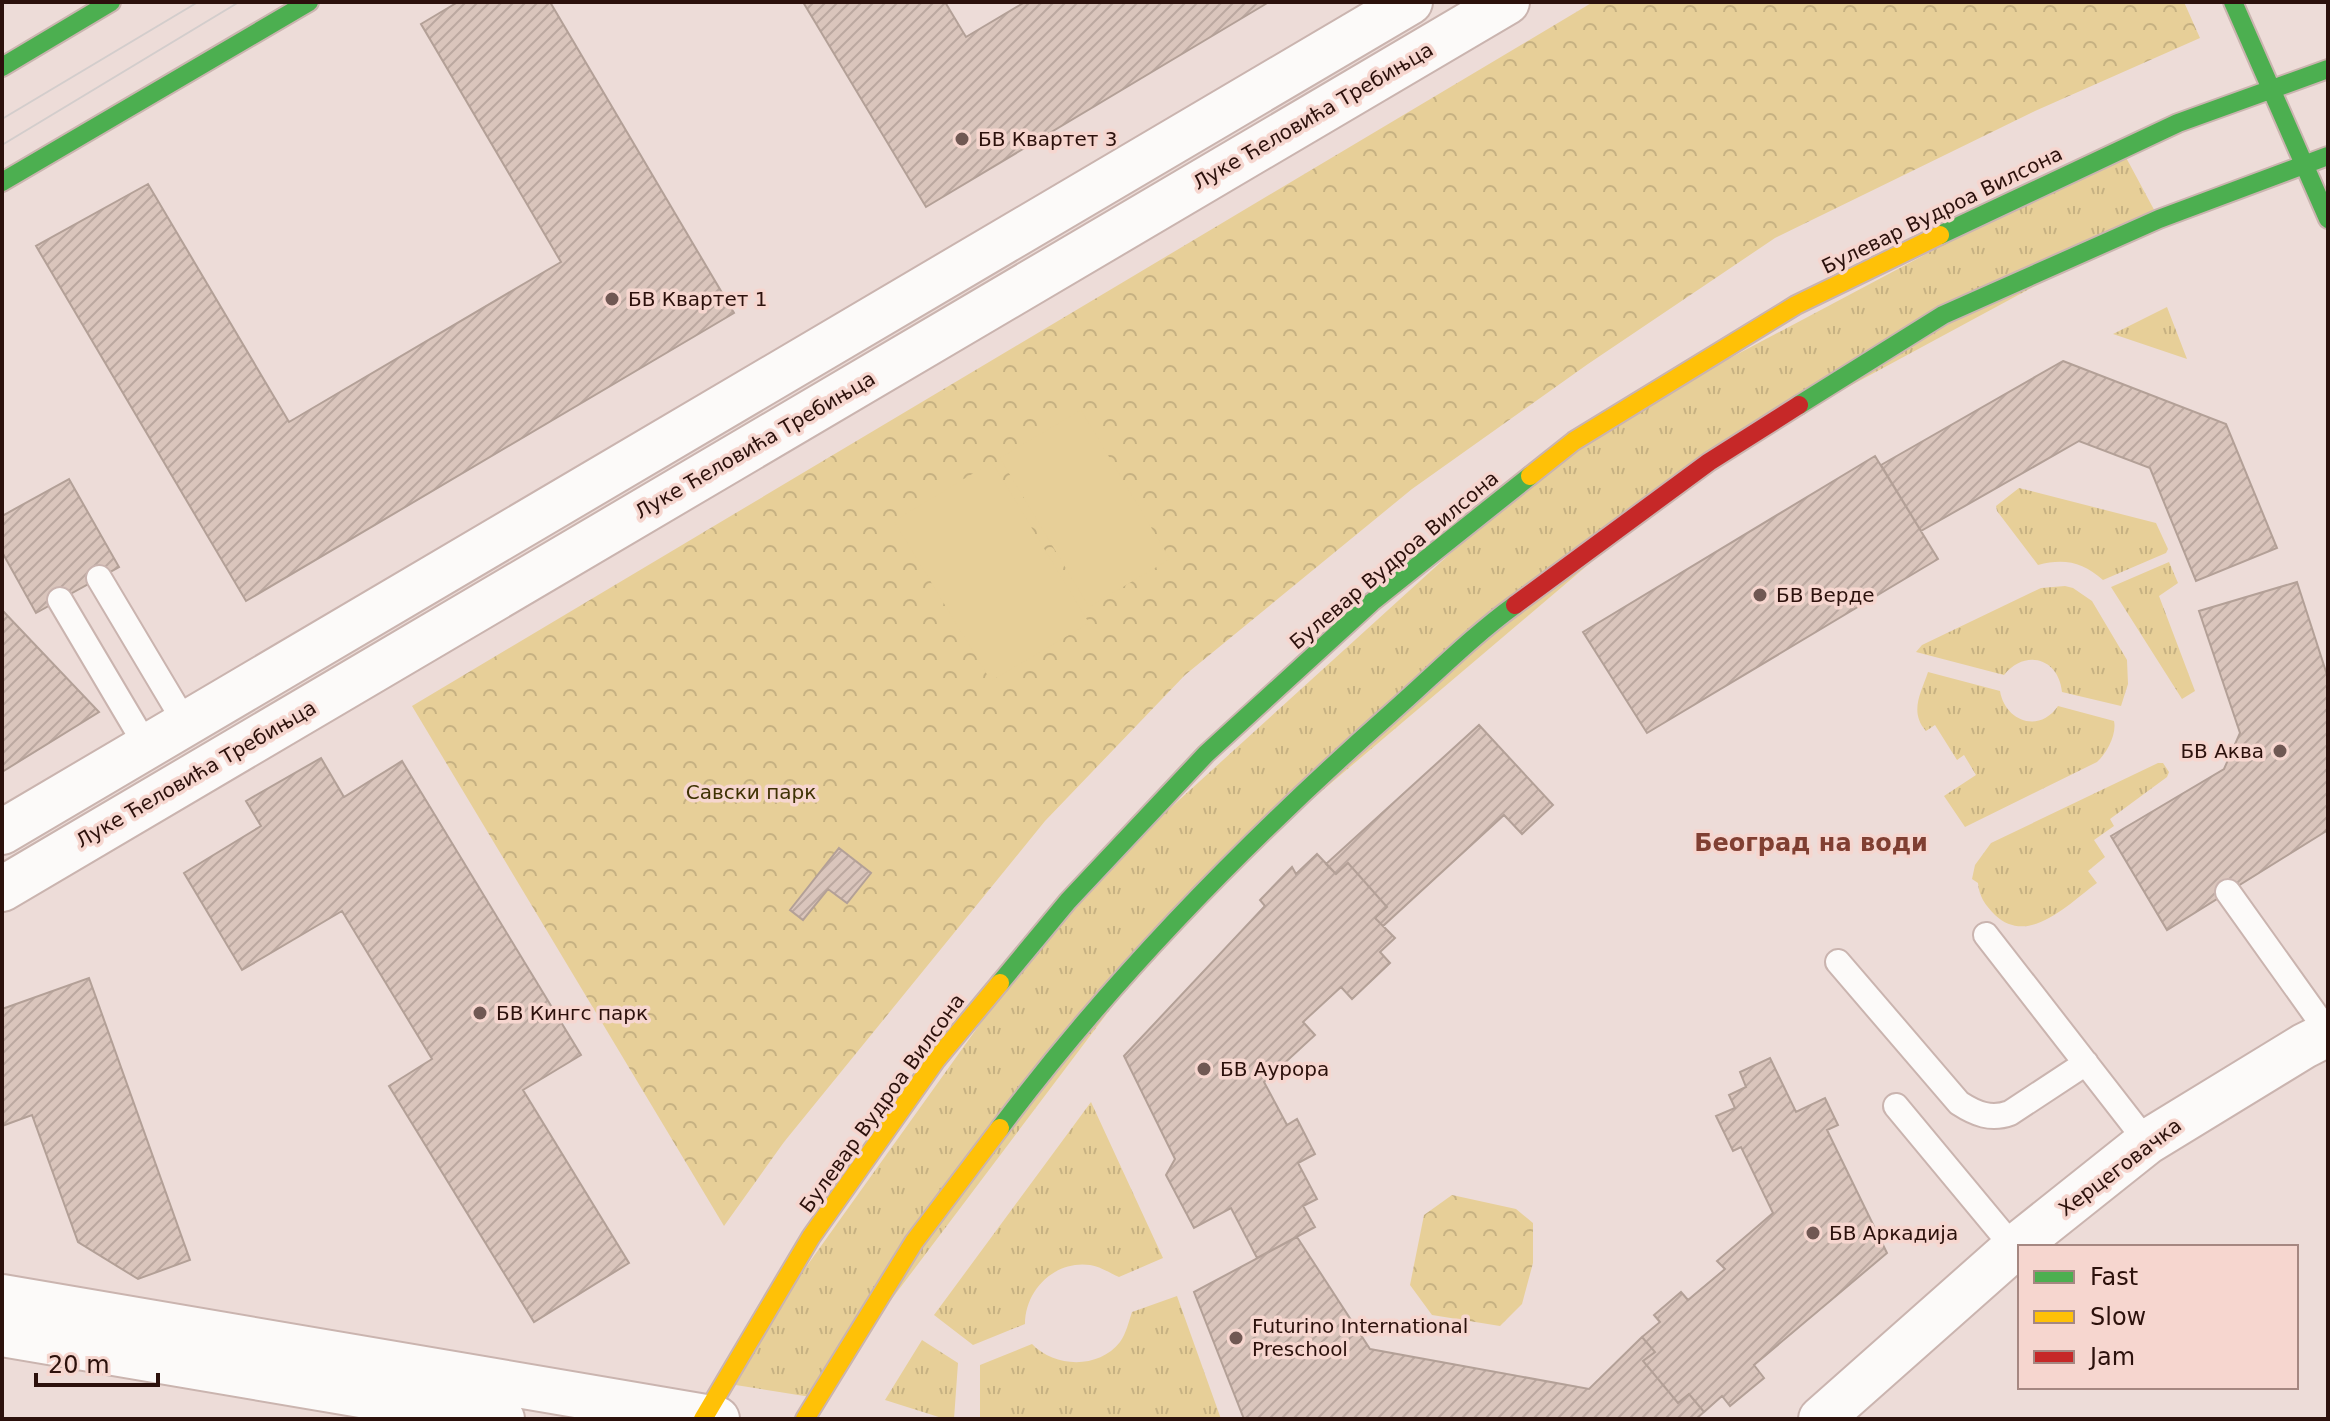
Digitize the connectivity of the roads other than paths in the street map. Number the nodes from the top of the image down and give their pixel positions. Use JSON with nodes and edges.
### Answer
{"nodes":[{"id":1,"x":111,"y":2,"type":"edge"},
{"id":2,"x":309,"y":2,"type":"edge"},
{"id":3,"x":1410,"y":2,"type":"edge"},
{"id":4,"x":1507,"y":2,"type":"edge"},
{"id":5,"x":2233,"y":2,"type":"edge"},
{"id":6,"x":2,"y":67,"type":"edge"},
{"id":7,"x":2328,"y":69,"type":"edge"},
{"id":8,"x":2271,"y":89,"type":"junction"},
{"id":9,"x":2328,"y":156,"type":"edge"},
{"id":10,"x":2304,"y":165,"type":"junction"},
{"id":11,"x":2,"y":182,"type":"edge"},
{"id":12,"x":2328,"y":219,"type":"edge"},
{"id":13,"x":99,"y":578,"type":"dead end"},
{"id":14,"x":60,"y":600,"type":"dead end"},
{"id":15,"x":186,"y":724,"type":"junction"},
{"id":16,"x":147,"y":747,"type":"junction"},
{"id":17,"x":2,"y":832,"type":"edge"},
{"id":18,"x":2,"y":889,"type":"edge"},
{"id":19,"x":2228,"y":892,"type":"dead end"},
{"id":20,"x":1986,"y":935,"type":"dead end"},
{"id":21,"x":1838,"y":962,"type":"dead end"},
{"id":22,"x":2328,"y":1033,"type":"edge"},
{"id":23,"x":2086,"y":1063,"type":"junction"},
{"id":24,"x":1896,"y":1106,"type":"dead end"},
{"id":25,"x":2147,"y":1142,"type":"junction"},
{"id":26,"x":2014,"y":1248,"type":"junction"},
{"id":27,"x":2,"y":1297,"type":"edge"},
{"id":28,"x":2,"y":1334,"type":"edge"},
{"id":29,"x":708,"y":1418,"type":"edge"},
{"id":30,"x":502,"y":1419,"type":"edge"},
{"id":31,"x":805,"y":1419,"type":"edge"},
{"id":32,"x":1821,"y":1419,"type":"edge"}],
"edges":[{"from":1,"to":6,"type":"main road"},
{"from":2,"to":11,"type":"main road"},
{"from":3,"to":15,"type":"street"},
{"from":4,"to":18,"type":"street","name":"Луке Ћеловића Требињца"},
{"from":5,"to":8,"type":"main road"},
{"from":7,"to":8,"type":"main road","name":"Булевар Вудроа Вилсона"},
{"from":8,"to":10,"type":"main road"},
{"from":8,"to":29,"type":"main road","name":"Булевар Вудроа Вилсона"},
{"from":9,"to":10,"type":"main road"},
{"from":10,"to":12,"type":"main road"},
{"from":10,"to":31,"type":"main road"},
{"from":13,"to":15,"type":"lane"},
{"from":14,"to":16,"type":"lane"},
{"from":15,"to":16,"type":"street"},
{"from":16,"to":17,"type":"street"},
{"from":19,"to":22,"type":"lane"},
{"from":20,"to":23,"type":"lane"},
{"from":21,"to":23,"type":"lane"},
{"from":22,"to":25,"type":"street","name":"Херцеговачка"},
{"from":23,"to":25,"type":"lane"},
{"from":24,"to":26,"type":"lane"},
{"from":25,"to":26,"type":"street","name":"Херцеговачка"},
{"from":26,"to":32,"type":"street","name":"Херцеговачка"},
{"from":27,"to":29,"type":"street"},
{"from":28,"to":30,"type":"street"}]}
